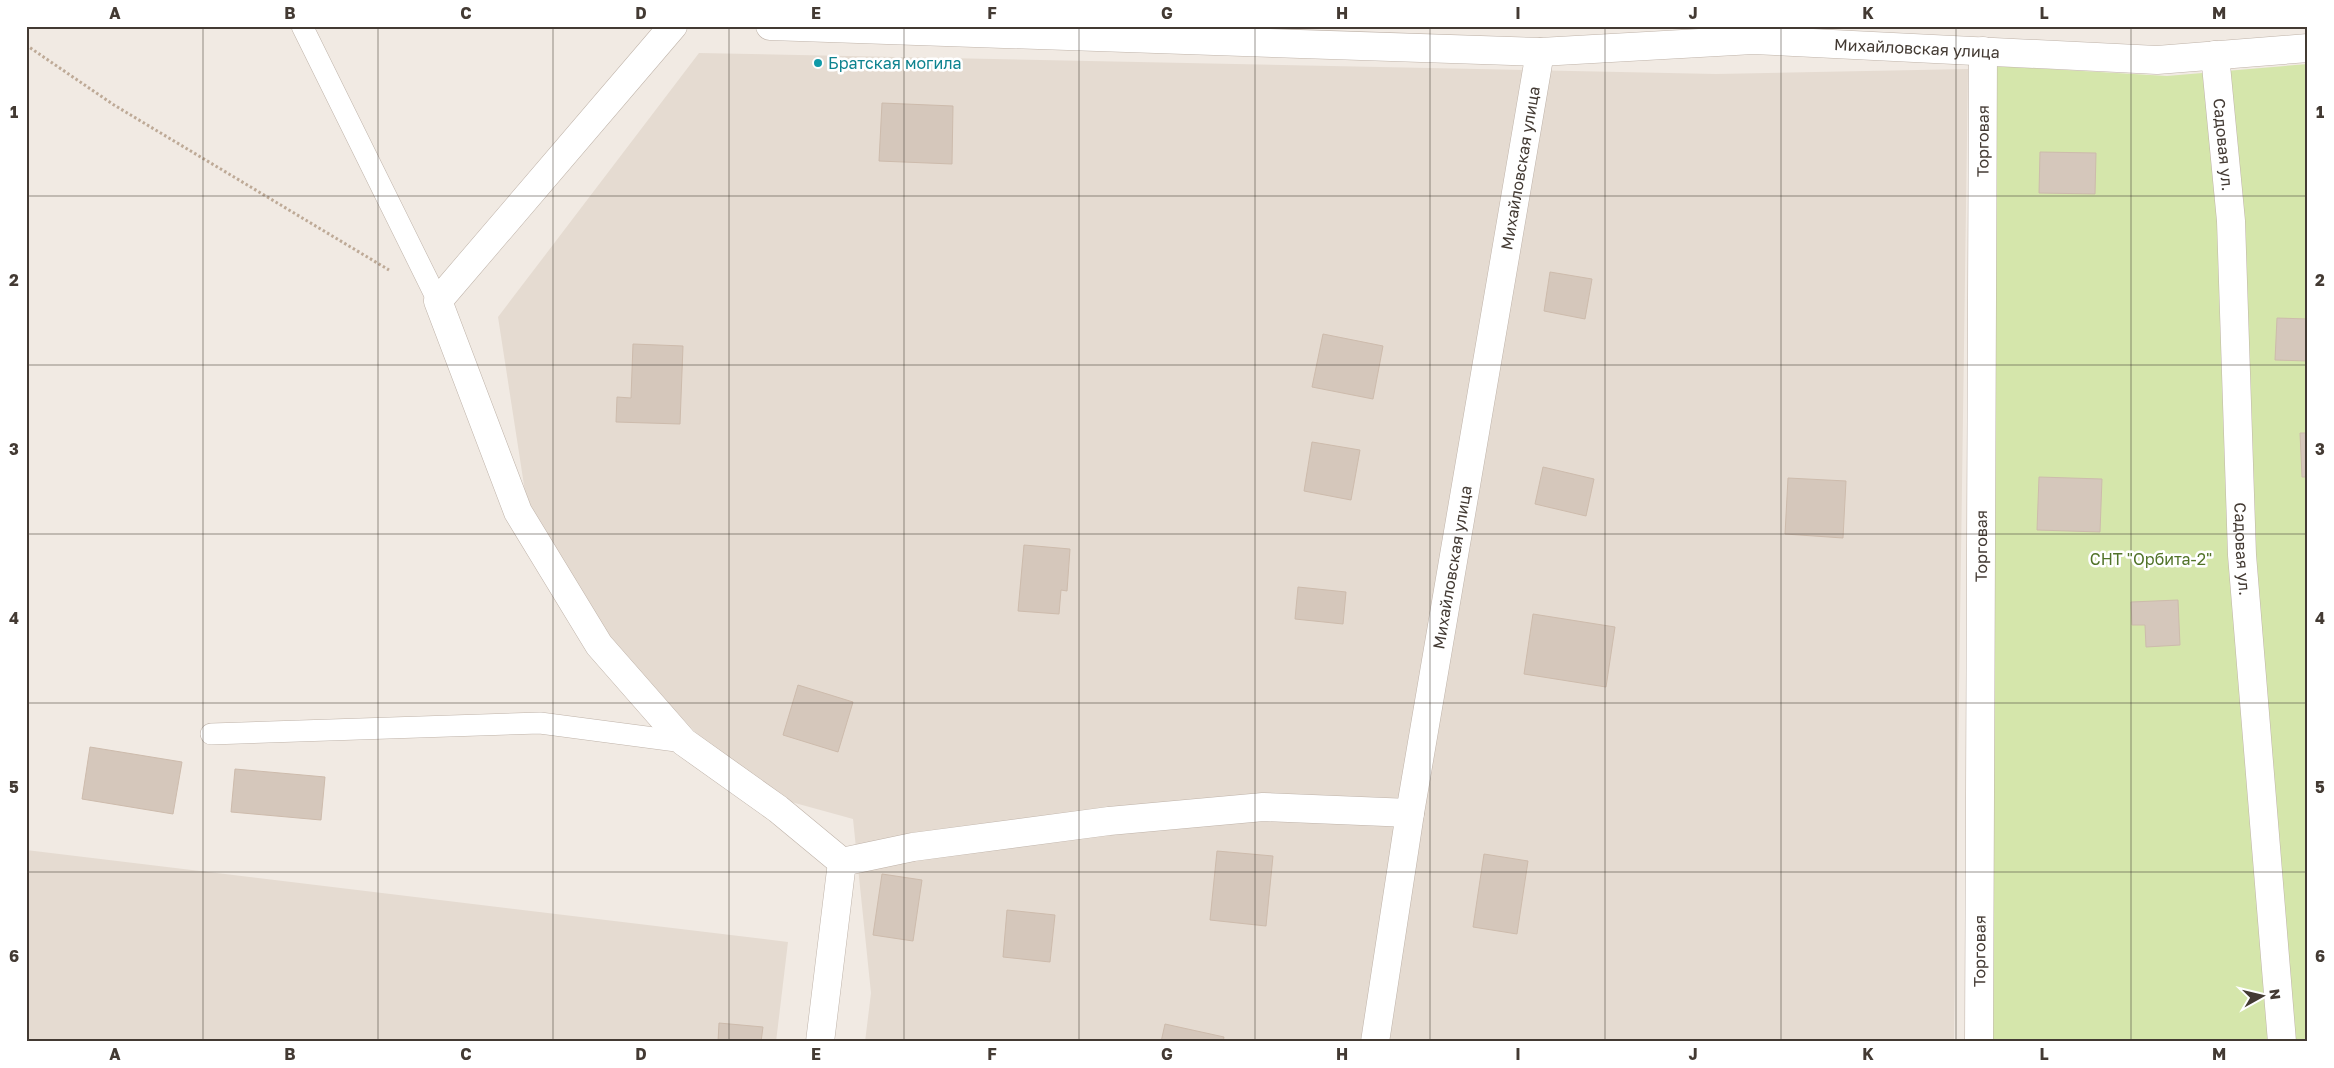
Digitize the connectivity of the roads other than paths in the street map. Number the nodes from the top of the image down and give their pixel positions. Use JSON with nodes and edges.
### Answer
{"nodes":[{"id":1,"x":302,"y":26,"type":"edge"},
{"id":2,"x":674,"y":26,"type":"edge"},
{"id":3,"x":770,"y":26,"type":"edge"},
{"id":4,"x":2308,"y":48,"type":"edge"},
{"id":5,"x":1983,"y":51,"type":"junction"},
{"id":6,"x":1540,"y":52,"type":"junction"},
{"id":7,"x":2215,"y":56,"type":"junction"},
{"id":8,"x":438,"y":301,"type":"junction"},
{"id":9,"x":211,"y":734,"type":"dead end"},
{"id":10,"x":684,"y":742,"type":"junction"},
{"id":11,"x":1410,"y":813,"type":"junction"},
{"id":12,"x":842,"y":862,"type":"junction"},
{"id":13,"x":820,"y":1042,"type":"edge"},
{"id":14,"x":1375,"y":1042,"type":"edge"},
{"id":15,"x":1979,"y":1042,"type":"edge"},
{"id":16,"x":2282,"y":1042,"type":"edge"}],
"edges":[{"from":1,"to":8,"type":"lane"},
{"from":2,"to":8,"type":"street"},
{"from":3,"to":6,"type":"street"},
{"from":4,"to":7,"type":"street","name":"Михайловская улица"},
{"from":5,"to":6,"type":"street","name":"Михайловская улица"},
{"from":5,"to":7,"type":"street","name":"Михайловская улица"},
{"from":5,"to":15,"type":"street","name":"Торговая"},
{"from":6,"to":11,"type":"street","name":"Михайловская улица"},
{"from":7,"to":16,"type":"street","name":"Садовая ул."},
{"from":8,"to":10,"type":"street"},
{"from":9,"to":10,"type":"lane"},
{"from":10,"to":12,"type":"street"},
{"from":11,"to":12,"type":"street"},
{"from":11,"to":14,"type":"street","name":"Михайловская улица"},
{"from":12,"to":13,"type":"street"}]}
